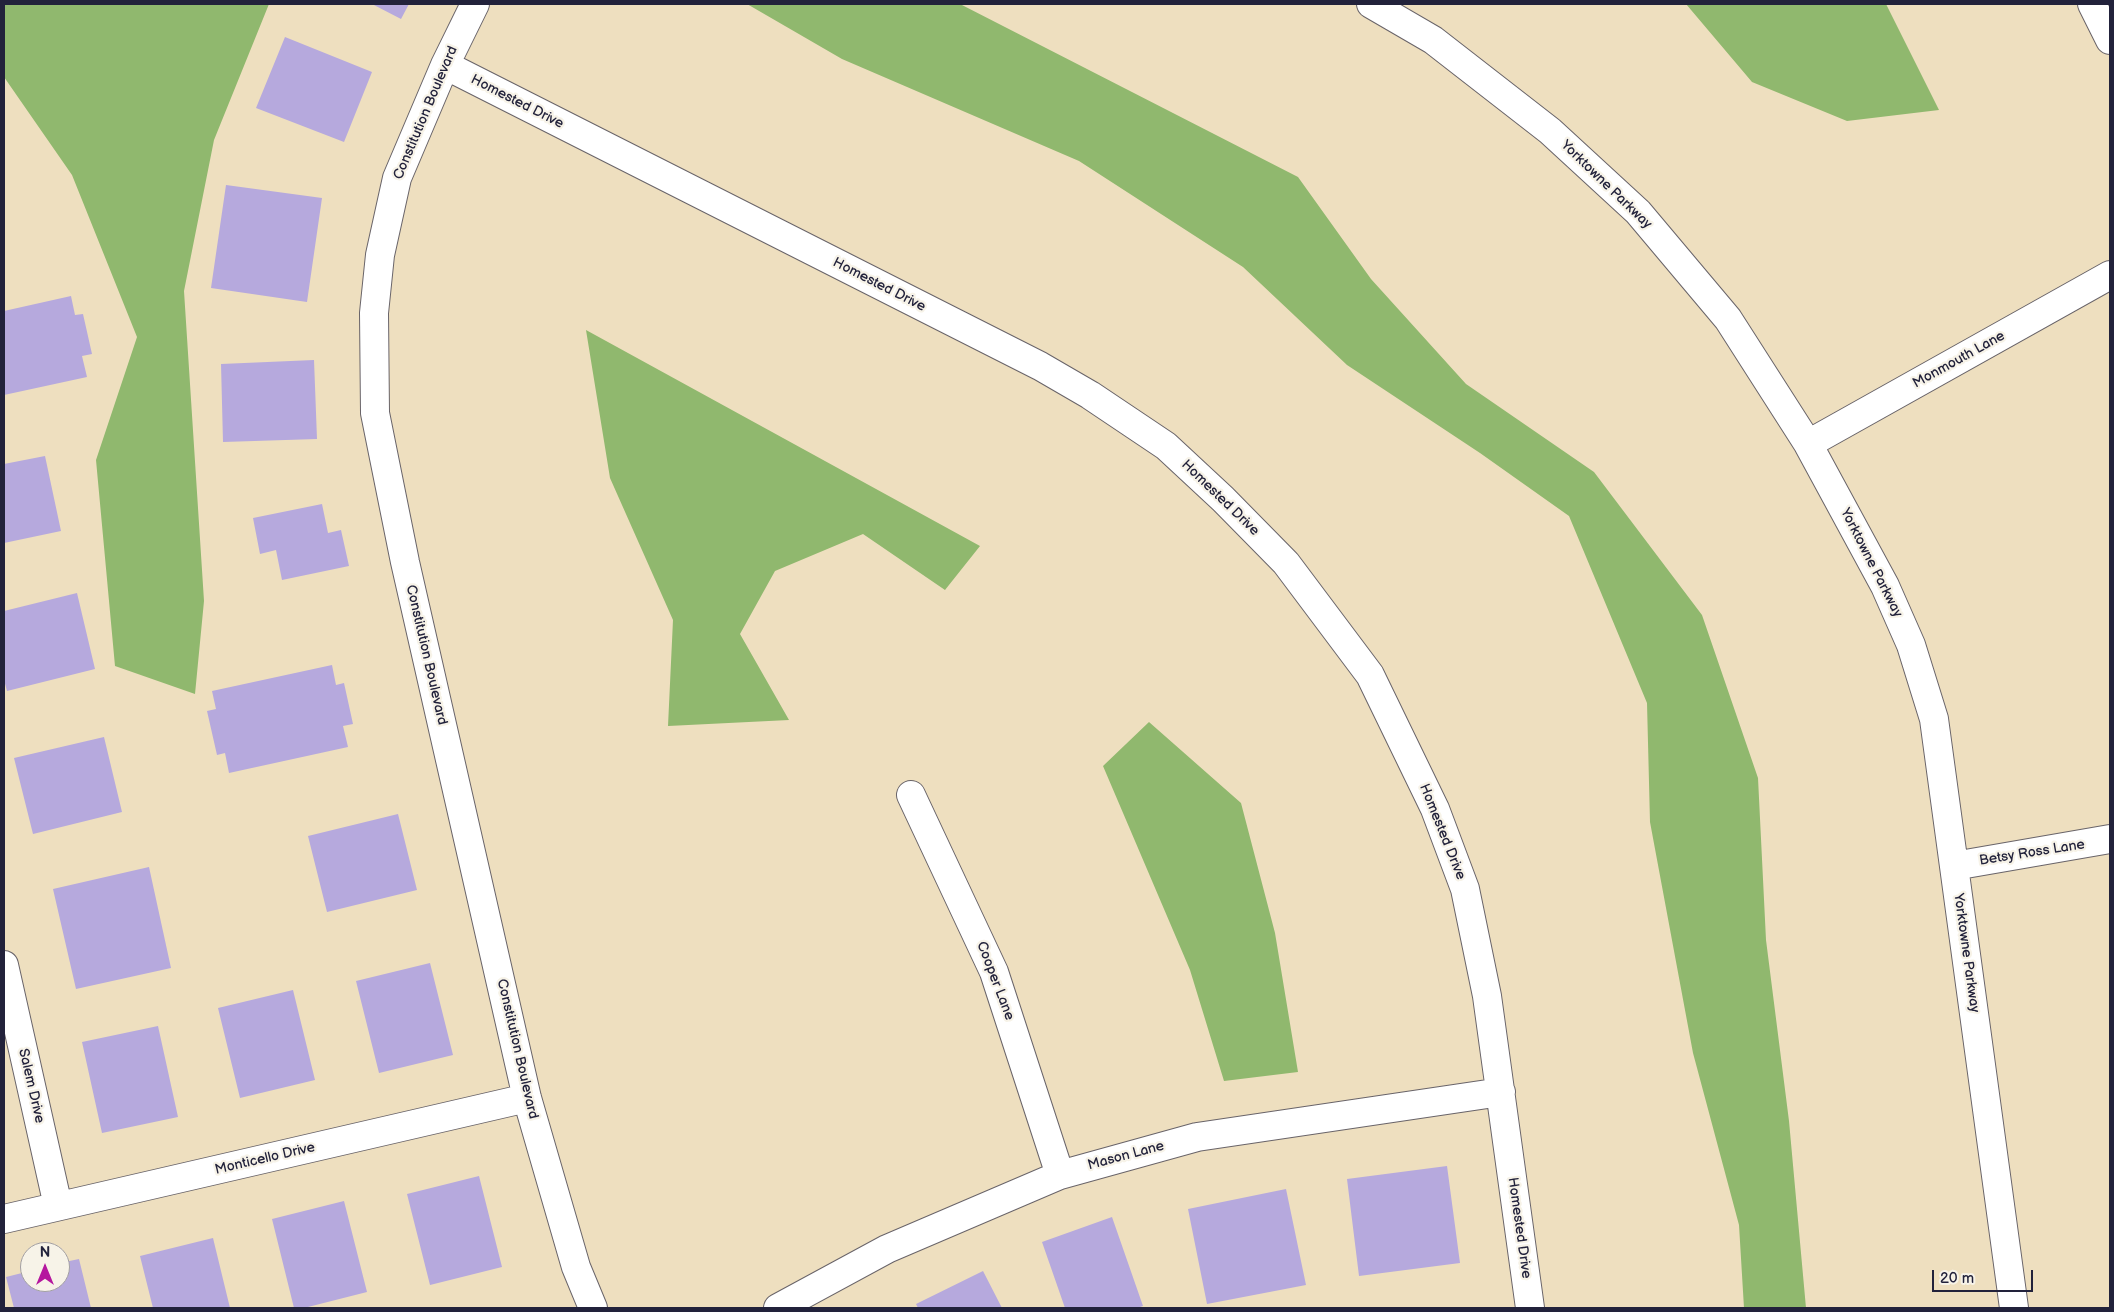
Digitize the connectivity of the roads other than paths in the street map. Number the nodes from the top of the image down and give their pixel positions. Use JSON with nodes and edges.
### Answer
{"nodes":[{"id":1,"x":475,"y":4,"type":"edge"},
{"id":2,"x":1371,"y":4,"type":"edge"},
{"id":3,"x":2092,"y":4,"type":"edge"},
{"id":4,"x":2110,"y":40,"type":"edge"},
{"id":5,"x":445,"y":65,"type":"junction"},
{"id":6,"x":2110,"y":275,"type":"edge"},
{"id":7,"x":1808,"y":444,"type":"junction"},
{"id":8,"x":911,"y":795,"type":"dead end"},
{"id":9,"x":2110,"y":839,"type":"edge"},
{"id":10,"x":1954,"y":866,"type":"junction"},
{"id":11,"x":4,"y":965,"type":"edge"},
{"id":12,"x":1501,"y":1092,"type":"junction"},
{"id":13,"x":527,"y":1098,"type":"junction"},
{"id":14,"x":1060,"y":1175,"type":"junction"},
{"id":15,"x":58,"y":1206,"type":"junction"},
{"id":16,"x":4,"y":1219,"type":"edge"},
{"id":17,"x":593,"y":1308,"type":"edge"},
{"id":18,"x":778,"y":1308,"type":"edge"},
{"id":19,"x":1530,"y":1308,"type":"edge"},
{"id":20,"x":2014,"y":1308,"type":"edge"}],
"edges":[{"from":1,"to":5,"type":"street","name":"Constitution Boulevard"},
{"from":2,"to":7,"type":"street","name":"Yorktowne Parkway"},
{"from":3,"to":4,"type":"street"},
{"from":5,"to":12,"type":"street","name":"Homested Drive"},
{"from":5,"to":13,"type":"street","name":"Constitution Boulevard"},
{"from":6,"to":7,"type":"street","name":"Monmouth Lane"},
{"from":7,"to":10,"type":"street","name":"Yorktowne Parkway"},
{"from":8,"to":14,"type":"street","name":"Cooper Lane"},
{"from":9,"to":10,"type":"street","name":"Betsy Ross Lane"},
{"from":10,"to":20,"type":"street","name":"Yorktowne Parkway"},
{"from":11,"to":15,"type":"street","name":"Salem Drive"},
{"from":12,"to":14,"type":"street","name":"Mason Lane"},
{"from":12,"to":19,"type":"street","name":"Homested Drive"},
{"from":13,"to":15,"type":"street","name":"Monticello Drive"},
{"from":13,"to":17,"type":"street","name":"Constitution Boulevard"},
{"from":14,"to":18,"type":"street","name":"Mason Lane"},
{"from":15,"to":16,"type":"street","name":"Monticello Drive"}]}
